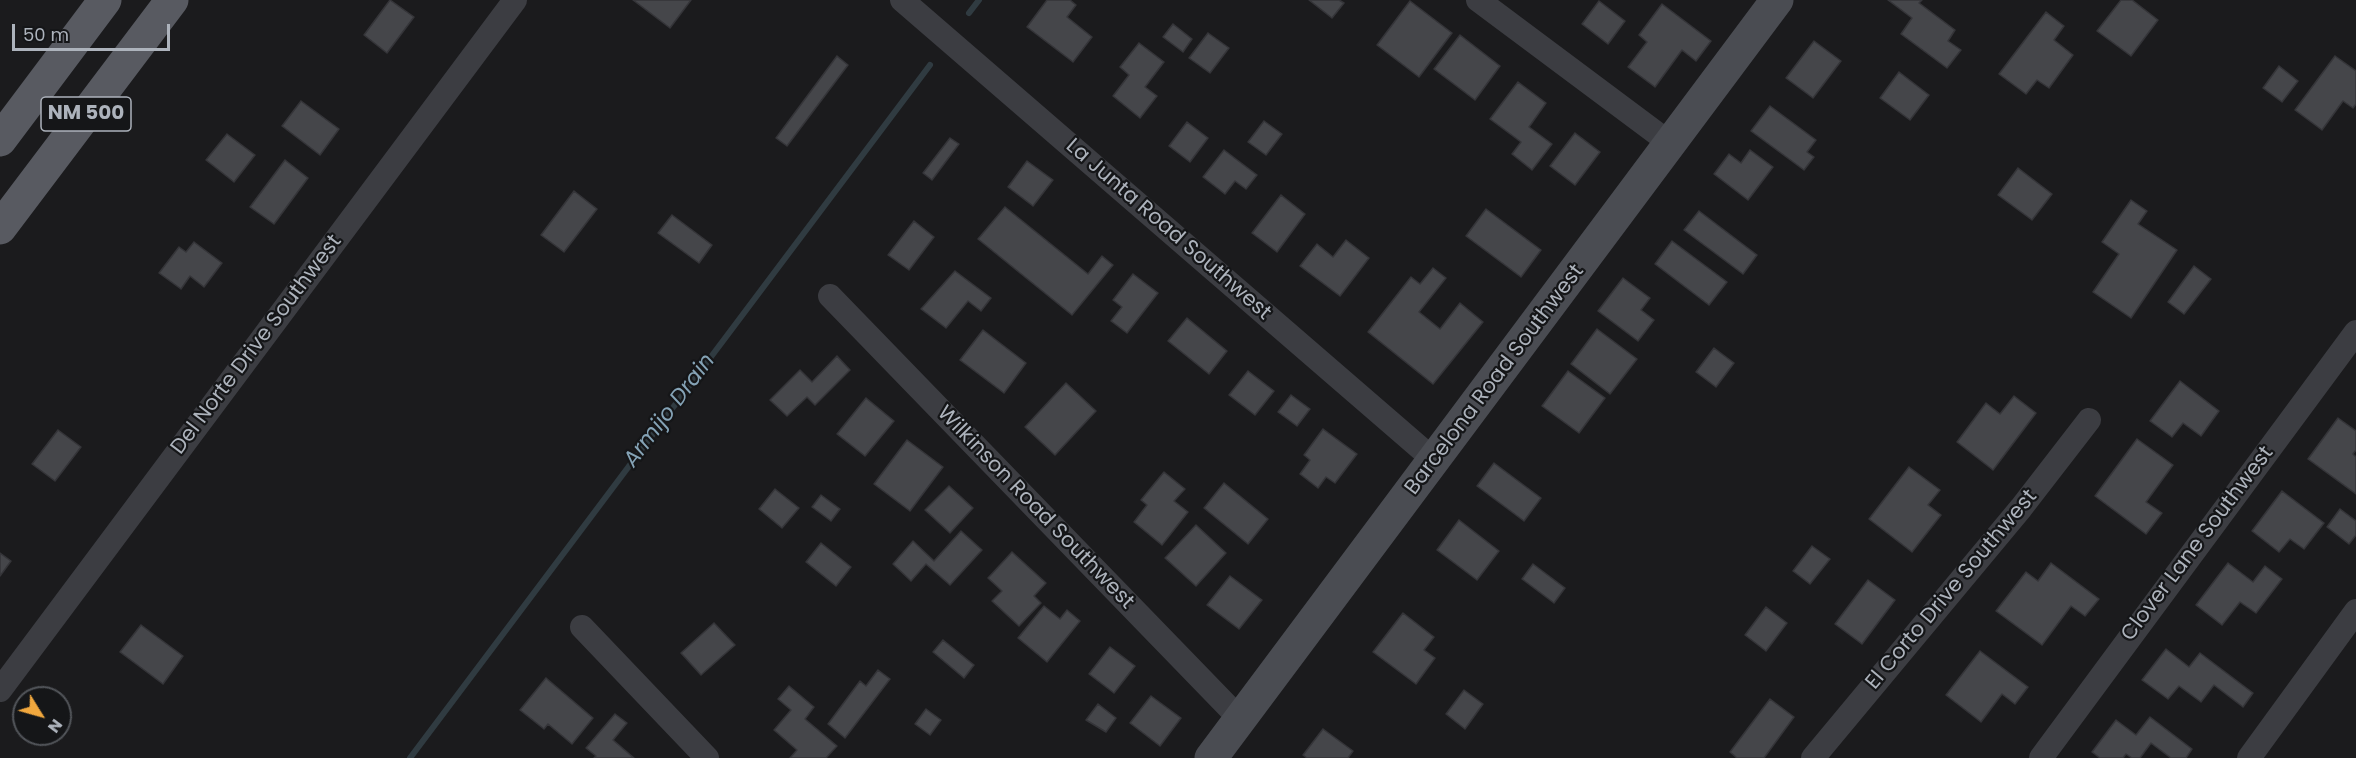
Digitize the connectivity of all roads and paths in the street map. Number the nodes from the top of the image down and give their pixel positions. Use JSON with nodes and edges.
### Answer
{"nodes":[{"id":1,"x":105,"y":0,"type":"edge"},
{"id":2,"x":172,"y":0,"type":"edge"},
{"id":3,"x":515,"y":0,"type":"edge"},
{"id":4,"x":902,"y":0,"type":"edge"},
{"id":5,"x":1478,"y":0,"type":"edge"},
{"id":6,"x":1777,"y":0,"type":"edge"},
{"id":7,"x":0,"y":140,"type":"edge"},
{"id":8,"x":1671,"y":144,"type":"junction"},
{"id":9,"x":0,"y":228,"type":"edge"},
{"id":10,"x":830,"y":296,"type":"dead end"},
{"id":11,"x":2356,"y":332,"type":"edge"},
{"id":12,"x":2089,"y":420,"type":"dead end"},
{"id":13,"x":1434,"y":460,"type":"junction"},
{"id":14,"x":2356,"y":611,"type":"edge"},
{"id":15,"x":582,"y":627,"type":"dead end"},
{"id":16,"x":0,"y":690,"type":"edge"},
{"id":17,"x":1240,"y":719,"type":"junction"},
{"id":18,"x":707,"y":758,"type":"edge"},
{"id":19,"x":1211,"y":758,"type":"edge"},
{"id":20,"x":1813,"y":758,"type":"edge"},
{"id":21,"x":2041,"y":758,"type":"edge"},
{"id":22,"x":2249,"y":758,"type":"edge"}],
"edges":[{"from":1,"to":7,"type":"main road","number":"NM 500"},
{"from":2,"to":9,"type":"main road","number":"NM 500"},
{"from":3,"to":16,"type":"street","name":"Del Norte Drive Southwest"},
{"from":4,"to":13,"type":"street","name":"La Junta Road Southwest"},
{"from":5,"to":8,"type":"street"},
{"from":6,"to":8,"type":"street","name":"Barcelona Road Southwest"},
{"from":8,"to":13,"type":"street","name":"Barcelona Road Southwest"},
{"from":10,"to":17,"type":"street","name":"Wilkinson Road Southwest"},
{"from":11,"to":21,"type":"street","name":"Clover Lane Southwest"},
{"from":12,"to":20,"type":"street","name":"El Corto Drive Southwest"},
{"from":13,"to":17,"type":"street","name":"Barcelona Road Southwest"},
{"from":14,"to":22,"type":"street"},
{"from":15,"to":18,"type":"street"},
{"from":17,"to":19,"type":"street","name":"Barcelona Road Southwest"}]}
